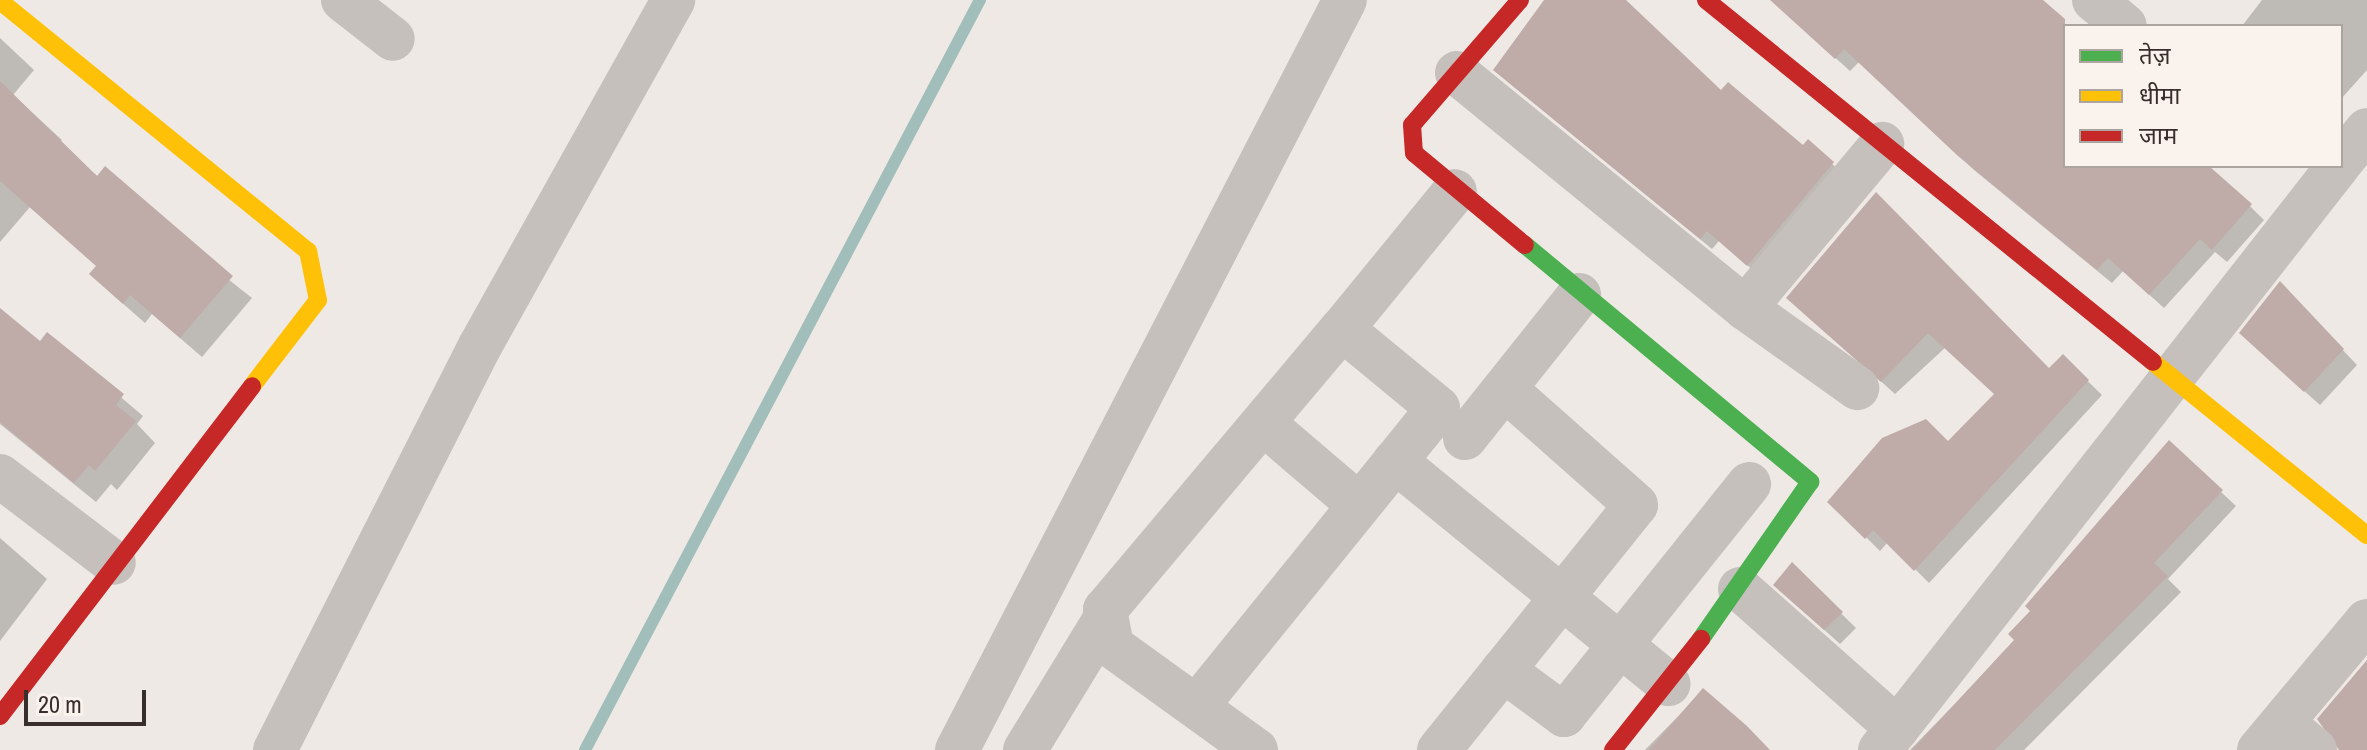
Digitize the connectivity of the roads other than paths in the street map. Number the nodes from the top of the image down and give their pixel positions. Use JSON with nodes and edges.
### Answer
{"nodes":[{"id":1,"x":343,"y":0,"type":"edge"},
{"id":2,"x":673,"y":0,"type":"edge"},
{"id":3,"x":1345,"y":0,"type":"edge"},
{"id":4,"x":1520,"y":0,"type":"edge"},
{"id":5,"x":1706,"y":0,"type":"edge"},
{"id":6,"x":2094,"y":0,"type":"edge"},
{"id":7,"x":0,"y":1,"type":"edge"},
{"id":8,"x":2123,"y":24,"type":"edge"},
{"id":9,"x":393,"y":39,"type":"dead end"},
{"id":10,"x":1457,"y":73,"type":"junction"},
{"id":11,"x":2367,"y":130,"type":"edge"},
{"id":12,"x":1882,"y":144,"type":"junction"},
{"id":13,"x":2343,"y":152,"type":"edge"},
{"id":14,"x":2324,"y":170,"type":"edge"},
{"id":15,"x":1455,"y":191,"type":"junction"},
{"id":16,"x":1579,"y":295,"type":"junction"},
{"id":17,"x":1745,"y":308,"type":"junction"},
{"id":18,"x":1342,"y":329,"type":"junction"},
{"id":19,"x":2168,"y":377,"type":"junction"},
{"id":20,"x":1857,"y":388,"type":"dead end"},
{"id":21,"x":1505,"y":389,"type":"junction"},
{"id":22,"x":1263,"y":423,"type":"junction"},
{"id":23,"x":1465,"y":438,"type":"dead end"},
{"id":24,"x":1395,"y":461,"type":"junction"},
{"id":25,"x":0,"y":476,"type":"edge"},
{"id":26,"x":1749,"y":484,"type":"dead end"},
{"id":27,"x":1359,"y":505,"type":"junction"},
{"id":28,"x":2367,"y":535,"type":"edge"},
{"id":29,"x":114,"y":563,"type":"junction"},
{"id":30,"x":1740,"y":589,"type":"junction"},
{"id":31,"x":1562,"y":597,"type":"junction"},
{"id":32,"x":2367,"y":621,"type":"edge"},
{"id":33,"x":1103,"y":622,"type":"junction"},
{"id":34,"x":1620,"y":645,"type":"junction"},
{"id":35,"x":1503,"y":670,"type":"junction"},
{"id":36,"x":1668,"y":684,"type":"junction"},
{"id":37,"x":1197,"y":706,"type":"junction"},
{"id":38,"x":0,"y":716,"type":"edge"},
{"id":39,"x":1888,"y":739,"type":"edge"},
{"id":40,"x":2285,"y":741,"type":"edge"},
{"id":41,"x":275,"y":750,"type":"edge"},
{"id":42,"x":957,"y":750,"type":"edge"},
{"id":43,"x":1025,"y":750,"type":"edge"},
{"id":44,"x":1256,"y":750,"type":"edge"},
{"id":45,"x":1439,"y":750,"type":"edge"},
{"id":46,"x":1613,"y":750,"type":"edge"}],
"edges":[{"from":1,"to":9,"type":"street"},
{"from":2,"to":41,"type":"street"},
{"from":3,"to":42,"type":"street"},
{"from":4,"to":10,"type":"street"},
{"from":5,"to":12,"type":"street"},
{"from":6,"to":8,"type":"street"},
{"from":7,"to":29,"type":"street"},
{"from":10,"to":15,"type":"street"},
{"from":10,"to":17,"type":"street"},
{"from":11,"to":13,"type":"street"},
{"from":12,"to":17,"type":"street"},
{"from":12,"to":19,"type":"street"},
{"from":14,"to":19,"type":"street"},
{"from":15,"to":16,"type":"street"},
{"from":15,"to":18,"type":"street"},
{"from":16,"to":21,"type":"street"},
{"from":16,"to":30,"type":"street"},
{"from":17,"to":20,"type":"street"},
{"from":18,"to":22,"type":"street"},
{"from":18,"to":24,"type":"street"},
{"from":19,"to":28,"type":"street"},
{"from":19,"to":39,"type":"street"},
{"from":21,"to":23,"type":"street"},
{"from":21,"to":31,"type":"street"},
{"from":22,"to":27,"type":"street"},
{"from":22,"to":33,"type":"street"},
{"from":24,"to":27,"type":"street"},
{"from":24,"to":31,"type":"street"},
{"from":25,"to":29,"type":"street"},
{"from":26,"to":34,"type":"street"},
{"from":27,"to":37,"type":"street"},
{"from":29,"to":38,"type":"street"},
{"from":30,"to":36,"type":"street"},
{"from":30,"to":39,"type":"street"},
{"from":31,"to":34,"type":"street"},
{"from":31,"to":35,"type":"street"},
{"from":32,"to":40,"type":"street"},
{"from":33,"to":37,"type":"street"},
{"from":33,"to":43,"type":"street"},
{"from":34,"to":35,"type":"street"},
{"from":34,"to":36,"type":"street"},
{"from":35,"to":45,"type":"street"},
{"from":36,"to":46,"type":"street"},
{"from":37,"to":44,"type":"street"}]}
